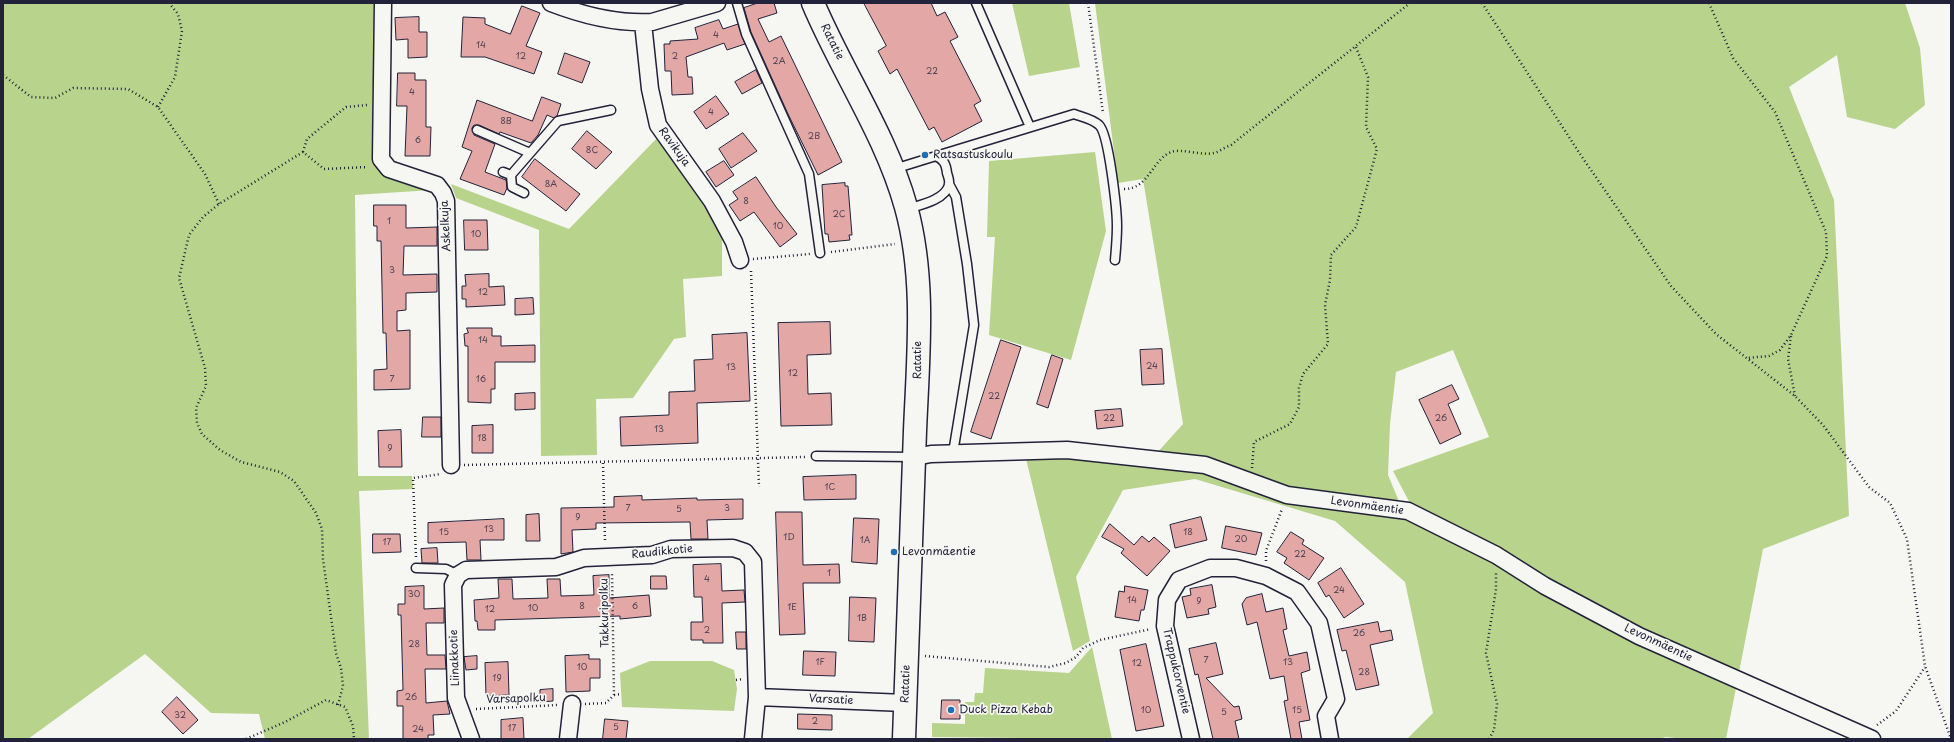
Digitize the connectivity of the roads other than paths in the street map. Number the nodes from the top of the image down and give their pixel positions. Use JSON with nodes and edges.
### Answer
{"nodes":[{"id":1,"x":383,"y":3,"type":"edge"},
{"id":2,"x":551,"y":3,"type":"edge"},
{"id":3,"x":717,"y":3,"type":"edge"},
{"id":4,"x":737,"y":3,"type":"edge"},
{"id":5,"x":813,"y":3,"type":"edge"},
{"id":6,"x":976,"y":3,"type":"edge"},
{"id":7,"x":643,"y":23,"type":"junction"},
{"id":8,"x":611,"y":110,"type":"dead end"},
{"id":9,"x":1030,"y":127,"type":"junction"},
{"id":10,"x":477,"y":130,"type":"dead end"},
{"id":11,"x":530,"y":153,"type":"junction"},
{"id":12,"x":936,"y":156,"type":"junction"},
{"id":13,"x":894,"y":169,"type":"junction"},
{"id":14,"x":949,"y":184,"type":"junction"},
{"id":15,"x":524,"y":193,"type":"dead end"},
{"id":16,"x":907,"y":209,"type":"junction"},
{"id":17,"x":820,"y":253,"type":"dead end"},
{"id":18,"x":1115,"y":260,"type":"dead end"},
{"id":19,"x":746,"y":265,"type":"road end"},
{"id":20,"x":953,"y":454,"type":"junction"},
{"id":21,"x":816,"y":456,"type":"road end"},
{"id":22,"x":915,"y":457,"type":"junction"},
{"id":23,"x":451,"y":465,"type":"road end"},
{"id":24,"x":416,"y":568,"type":"road end"},
{"id":25,"x":458,"y":575,"type":"junction"},
{"id":26,"x":756,"y":697,"type":"junction"},
{"id":27,"x":905,"y":703,"type":"junction"},
{"id":28,"x":572,"y":704,"type":"road end"},
{"id":29,"x":1868,"y":737,"type":"edge"},
{"id":30,"x":471,"y":739,"type":"edge"},
{"id":31,"x":568,"y":739,"type":"edge"},
{"id":32,"x":752,"y":739,"type":"edge"},
{"id":33,"x":904,"y":739,"type":"edge"},
{"id":34,"x":1191,"y":739,"type":"edge"},
{"id":35,"x":1330,"y":739,"type":"edge"}],
"edges":[{"from":1,"to":23,"type":"street","name":"Askelkuja"},
{"from":2,"to":7,"type":"street"},
{"from":3,"to":7,"type":"street"},
{"from":4,"to":17,"type":"lane"},
{"from":5,"to":13,"type":"street","name":"Ratatie"},
{"from":6,"to":9,"type":"lane"},
{"from":7,"to":19,"type":"street","name":"Ravikuja"},
{"from":8,"to":11,"type":"lane"},
{"from":9,"to":12,"type":"lane"},
{"from":9,"to":18,"type":"lane"},
{"from":10,"to":11,"type":"lane"},
{"from":11,"to":15,"type":"lane"},
{"from":12,"to":13,"type":"lane"},
{"from":12,"to":14,"type":"lane"},
{"from":13,"to":16,"type":"street","name":"Ratatie"},
{"from":14,"to":16,"type":"lane"},
{"from":14,"to":20,"type":"lane"},
{"from":16,"to":22,"type":"street","name":"Ratatie"},
{"from":20,"to":22,"type":"street","name":"Levonmäentie"},
{"from":20,"to":29,"type":"street","name":"Levonmäentie"},
{"from":21,"to":22,"type":"lane","name":"Levonmäentie"},
{"from":22,"to":27,"type":"street","name":"Ratatie"},
{"from":24,"to":25,"type":"lane"},
{"from":25,"to":26,"type":"street","name":"Raudikkotie"},
{"from":25,"to":30,"type":"street","name":"Liinakkotie"},
{"from":26,"to":27,"type":"street","name":"Varsatie"},
{"from":26,"to":32,"type":"street"},
{"from":27,"to":33,"type":"street","name":"Ratatie"},
{"from":28,"to":31,"type":"street"},
{"from":34,"to":35,"type":"street","name":"Trappukorventie"}]}
